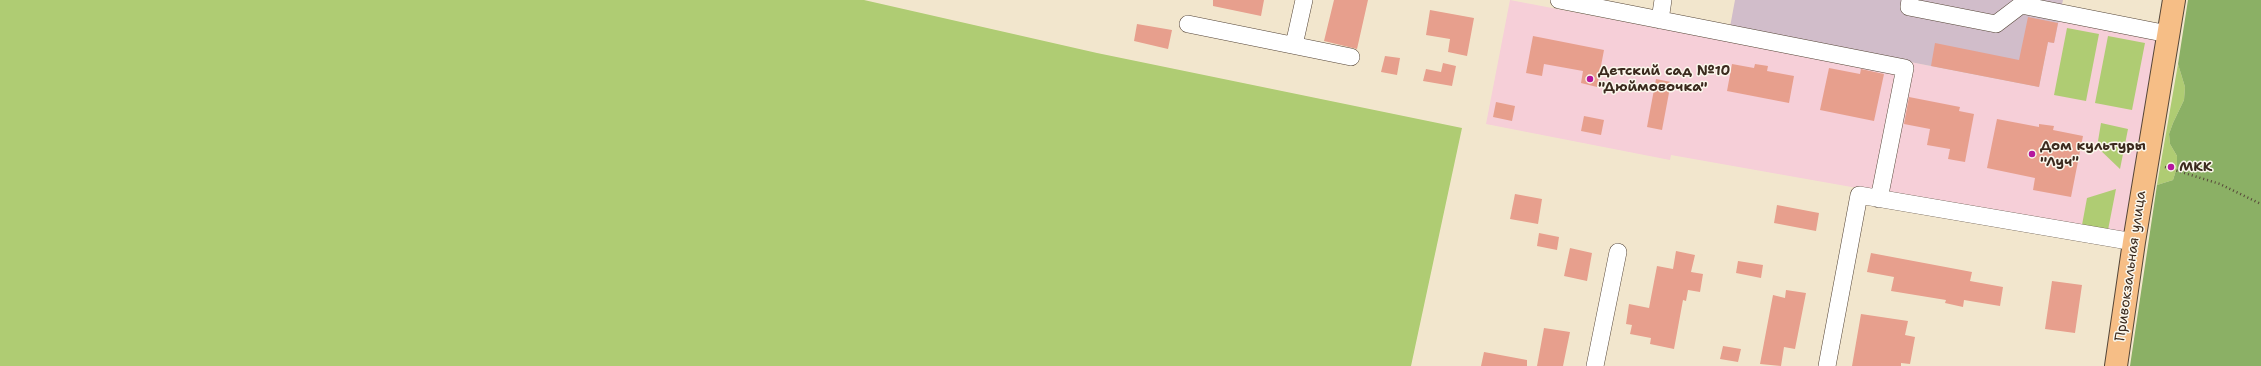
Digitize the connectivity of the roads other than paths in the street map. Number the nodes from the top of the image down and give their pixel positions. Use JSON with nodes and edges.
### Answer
{"nodes":[{"id":1,"x":1304,"y":0,"type":"edge"},
{"id":2,"x":1560,"y":0,"type":"edge"},
{"id":3,"x":1663,"y":0,"type":"edge"},
{"id":4,"x":1910,"y":0,"type":"edge"},
{"id":5,"x":2174,"y":0,"type":"edge"},
{"id":6,"x":1660,"y":20,"type":"junction"},
{"id":7,"x":1188,"y":24,"type":"dead end"},
{"id":8,"x":2168,"y":34,"type":"junction"},
{"id":9,"x":1294,"y":45,"type":"junction"},
{"id":10,"x":1351,"y":57,"type":"dead end"},
{"id":11,"x":1880,"y":199,"type":"junction"},
{"id":12,"x":2134,"y":242,"type":"junction"},
{"id":13,"x":1618,"y":252,"type":"dead end"},
{"id":14,"x":1595,"y":366,"type":"edge"},
{"id":15,"x":1828,"y":366,"type":"edge"},
{"id":16,"x":2116,"y":366,"type":"edge"}],
"edges":[{"from":1,"to":9,"type":"street"},
{"from":2,"to":6,"type":"street"},
{"from":3,"to":6,"type":"street"},
{"from":4,"to":8,"type":"street"},
{"from":5,"to":8,"type":"main road","name":"Привокзальная улица"},
{"from":6,"to":11,"type":"street"},
{"from":7,"to":9,"type":"street"},
{"from":8,"to":12,"type":"main road","name":"Привокзальная улица"},
{"from":9,"to":10,"type":"street"},
{"from":11,"to":12,"type":"street"},
{"from":11,"to":15,"type":"street"},
{"from":12,"to":16,"type":"main road","name":"Привокзальная улица"},
{"from":13,"to":14,"type":"street"}]}
